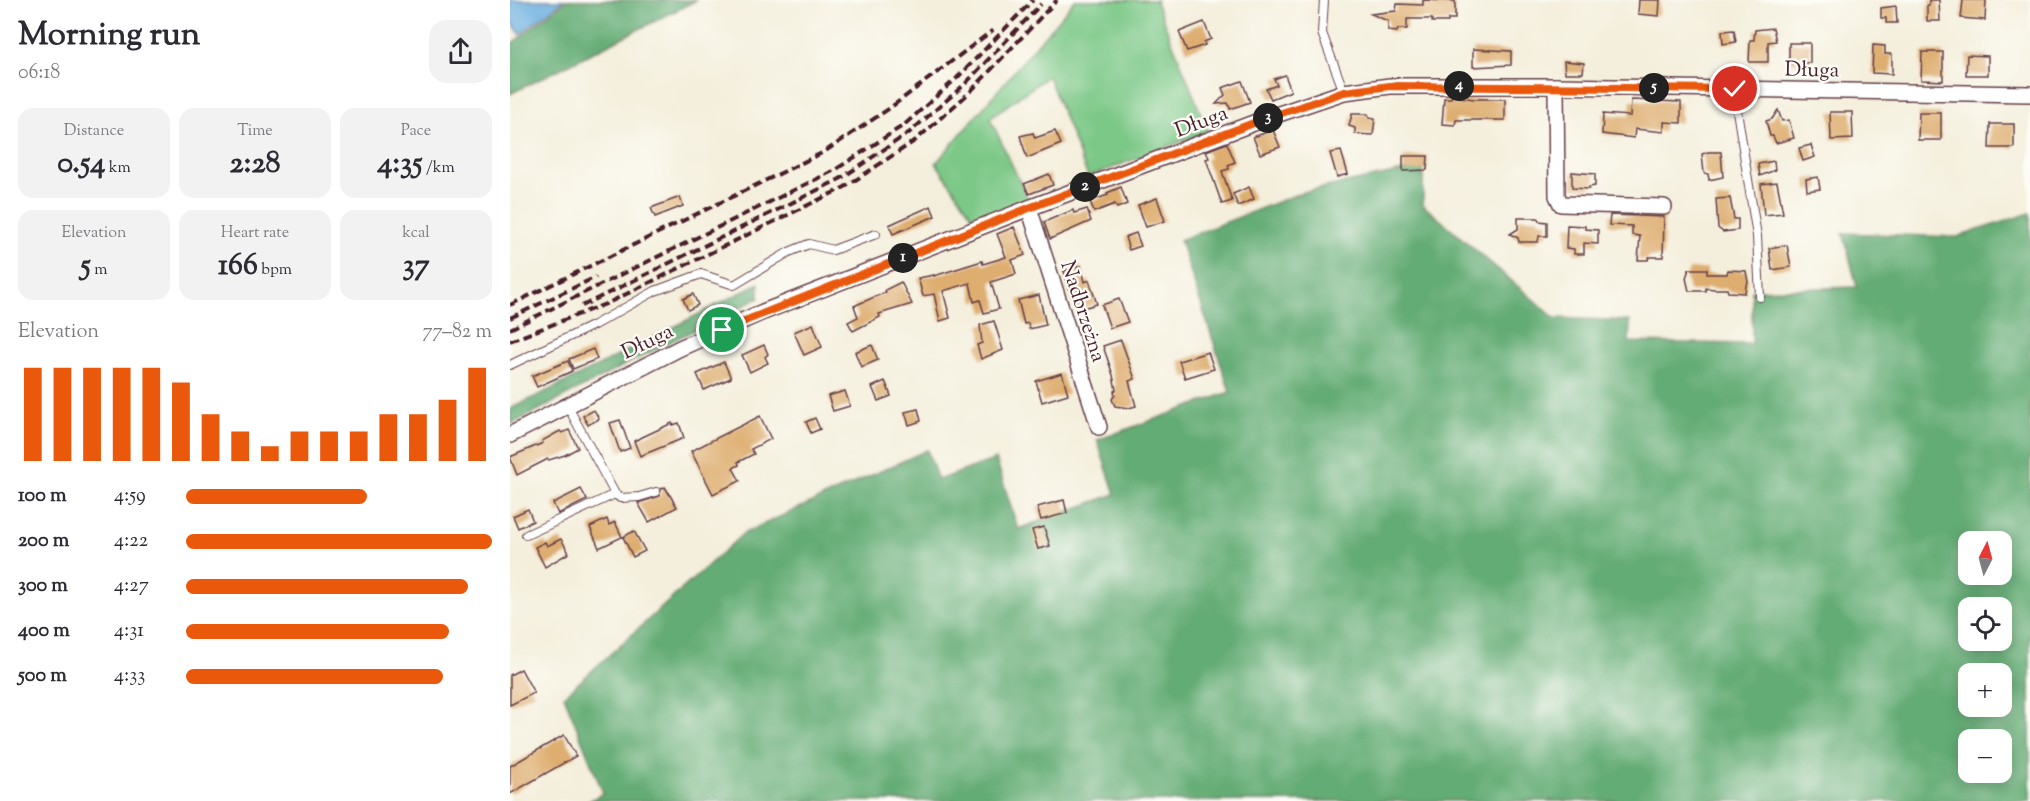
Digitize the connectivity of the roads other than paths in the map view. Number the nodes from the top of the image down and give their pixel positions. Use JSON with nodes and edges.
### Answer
{"nodes":[{"id":1,"x":1324,"y":0,"type":"edge"},
{"id":2,"x":1556,"y":86,"type":"junction"},
{"id":3,"x":1735,"y":89,"type":"junction"},
{"id":4,"x":1344,"y":92,"type":"junction"},
{"id":5,"x":2030,"y":94,"type":"edge"},
{"id":6,"x":1664,"y":207,"type":"dead end"},
{"id":7,"x":1029,"y":208,"type":"junction"},
{"id":8,"x":876,"y":234,"type":"dead end"},
{"id":9,"x":1760,"y":297,"type":"dead end"},
{"id":10,"x":510,"y":365,"type":"edge"},
{"id":11,"x":567,"y":405,"type":"junction"},
{"id":12,"x":1099,"y":427,"type":"dead end"},
{"id":13,"x":510,"y":435,"type":"edge"},
{"id":14,"x":656,"y":492,"type":"dead end"},
{"id":15,"x":615,"y":494,"type":"junction"},
{"id":16,"x":526,"y":535,"type":"dead end"}],
"edges":[{"from":1,"to":4,"type":"lane"},
{"from":2,"to":3,"type":"street","name":"Długa"},
{"from":2,"to":4,"type":"street","name":"Długa"},
{"from":2,"to":6,"type":"street"},
{"from":3,"to":5,"type":"street","name":"Długa"},
{"from":3,"to":9,"type":"lane"},
{"from":4,"to":7,"type":"street","name":"Długa"},
{"from":7,"to":11,"type":"street","name":"Długa"},
{"from":7,"to":12,"type":"street","name":"Nadbrzeżna"},
{"from":8,"to":10,"type":"lane"},
{"from":11,"to":13,"type":"street","name":"Długa"},
{"from":11,"to":15,"type":"lane"},
{"from":14,"to":15,"type":"lane"},
{"from":15,"to":16,"type":"lane"}]}
